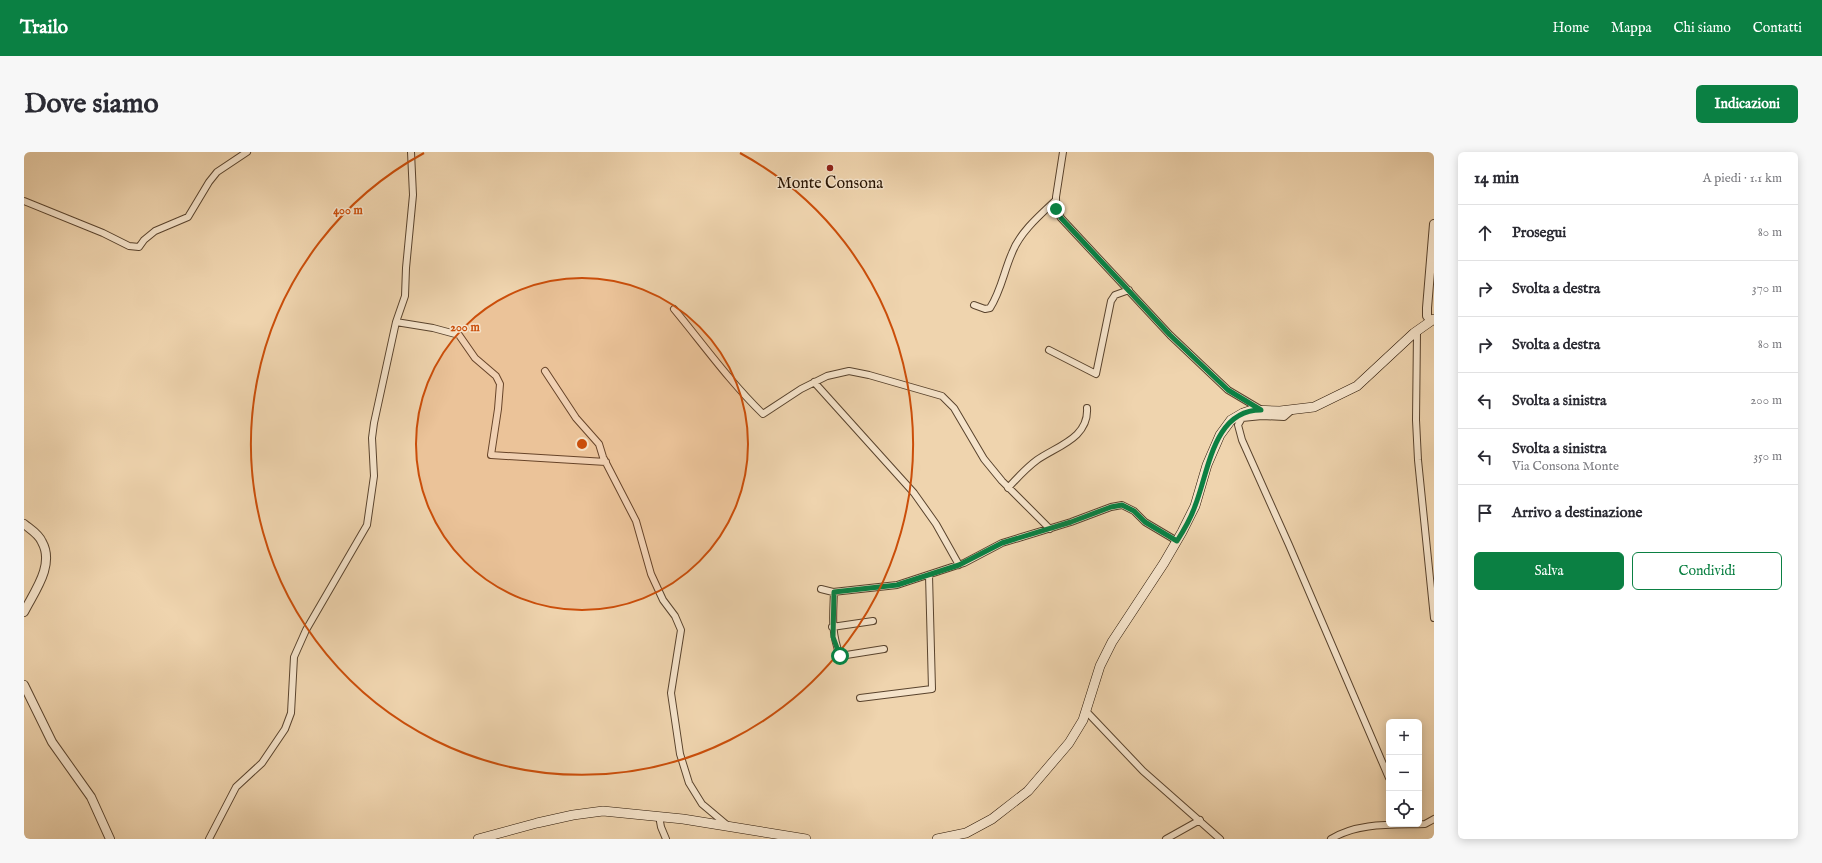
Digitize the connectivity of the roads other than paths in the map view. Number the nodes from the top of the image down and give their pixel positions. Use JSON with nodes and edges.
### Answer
{"nodes":[{"id":1,"x":247,"y":152,"type":"edge"},
{"id":2,"x":411,"y":152,"type":"edge"},
{"id":3,"x":1063,"y":152,"type":"edge"},
{"id":4,"x":1056,"y":200,"type":"junction"},
{"id":5,"x":24,"y":201,"type":"edge"},
{"id":6,"x":1434,"y":224,"type":"edge"},
{"id":7,"x":1129,"y":290,"type":"junction"},
{"id":8,"x":974,"y":305,"type":"dead end"},
{"id":9,"x":674,"y":308,"type":"dead end"},
{"id":10,"x":1433,"y":321,"type":"edge"},
{"id":11,"x":396,"y":322,"type":"junction"},
{"id":12,"x":1417,"y":332,"type":"junction"},
{"id":13,"x":1049,"y":350,"type":"dead end"},
{"id":14,"x":544,"y":371,"type":"dead end"},
{"id":15,"x":814,"y":382,"type":"junction"},
{"id":16,"x":1087,"y":408,"type":"dead end"},
{"id":17,"x":1293,"y":409,"type":"junction"},
{"id":18,"x":1261,"y":410,"type":"junction"},
{"id":19,"x":606,"y":462,"type":"junction"},
{"id":20,"x":1008,"y":488,"type":"junction"},
{"id":21,"x":24,"y":524,"type":"edge"},
{"id":22,"x":1050,"y":529,"type":"junction"},
{"id":23,"x":1177,"y":541,"type":"junction"},
{"id":24,"x":959,"y":565,"type":"junction"},
{"id":25,"x":929,"y":575,"type":"junction"},
{"id":26,"x":821,"y":589,"type":"dead end"},
{"id":27,"x":834,"y":592,"type":"junction"},
{"id":28,"x":24,"y":612,"type":"edge"},
{"id":29,"x":1434,"y":618,"type":"edge"},
{"id":30,"x":873,"y":621,"type":"dead end"},
{"id":31,"x":832,"y":627,"type":"junction"},
{"id":32,"x":884,"y":649,"type":"dead end"},
{"id":33,"x":24,"y":685,"type":"edge"},
{"id":34,"x":860,"y":698,"type":"dead end"},
{"id":35,"x":1086,"y":711,"type":"junction"},
{"id":36,"x":1386,"y":771,"type":"edge"},
{"id":37,"x":659,"y":816,"type":"junction"},
{"id":38,"x":1434,"y":819,"type":"edge"},
{"id":39,"x":1200,"y":820,"type":"junction"},
{"id":40,"x":1422,"y":824,"type":"edge"},
{"id":41,"x":728,"y":826,"type":"junction"},
{"id":42,"x":1386,"y":826,"type":"edge"},
{"id":43,"x":958,"y":837,"type":"edge"},
{"id":44,"x":110,"y":839,"type":"edge"},
{"id":45,"x":209,"y":839,"type":"edge"},
{"id":46,"x":478,"y":839,"type":"edge"},
{"id":47,"x":666,"y":839,"type":"edge"},
{"id":48,"x":806,"y":839,"type":"edge"},
{"id":49,"x":937,"y":839,"type":"edge"},
{"id":50,"x":1166,"y":839,"type":"edge"},
{"id":51,"x":1220,"y":839,"type":"edge"},
{"id":52,"x":1331,"y":839,"type":"edge"}],
"edges":[{"from":1,"to":5,"type":"street"},
{"from":2,"to":11,"type":"street"},
{"from":3,"to":4,"type":"street"},
{"from":4,"to":7,"type":"street"},
{"from":4,"to":8,"type":"street"},
{"from":6,"to":10,"type":"street"},
{"from":7,"to":13,"type":"street"},
{"from":7,"to":18,"type":"street"},
{"from":9,"to":15,"type":"street"},
{"from":10,"to":12,"type":"main road"},
{"from":11,"to":19,"type":"street"},
{"from":11,"to":45,"type":"street"},
{"from":12,"to":17,"type":"main road"},
{"from":12,"to":29,"type":"street"},
{"from":14,"to":19,"type":"street"},
{"from":15,"to":20,"type":"street"},
{"from":15,"to":24,"type":"street"},
{"from":16,"to":20,"type":"street"},
{"from":17,"to":18,"type":"main road"},
{"from":17,"to":36,"type":"street"},
{"from":18,"to":23,"type":"main road"},
{"from":19,"to":41,"type":"street"},
{"from":20,"to":22,"type":"street"},
{"from":21,"to":28,"type":"street"},
{"from":22,"to":23,"type":"street"},
{"from":22,"to":24,"type":"street"},
{"from":23,"to":35,"type":"main road"},
{"from":24,"to":25,"type":"street"},
{"from":25,"to":27,"type":"street"},
{"from":25,"to":34,"type":"street"},
{"from":26,"to":27,"type":"street"},
{"from":27,"to":31,"type":"street"},
{"from":30,"to":31,"type":"street"},
{"from":31,"to":32,"type":"street"},
{"from":33,"to":44,"type":"street"},
{"from":35,"to":39,"type":"street"},
{"from":35,"to":43,"type":"main road"},
{"from":37,"to":41,"type":"main road"},
{"from":37,"to":46,"type":"main road"},
{"from":37,"to":47,"type":"street"},
{"from":38,"to":40,"type":"street"},
{"from":39,"to":50,"type":"street"},
{"from":39,"to":51,"type":"street"},
{"from":41,"to":48,"type":"main road"},
{"from":42,"to":52,"type":"street"},
{"from":43,"to":49,"type":"main road"}]}
